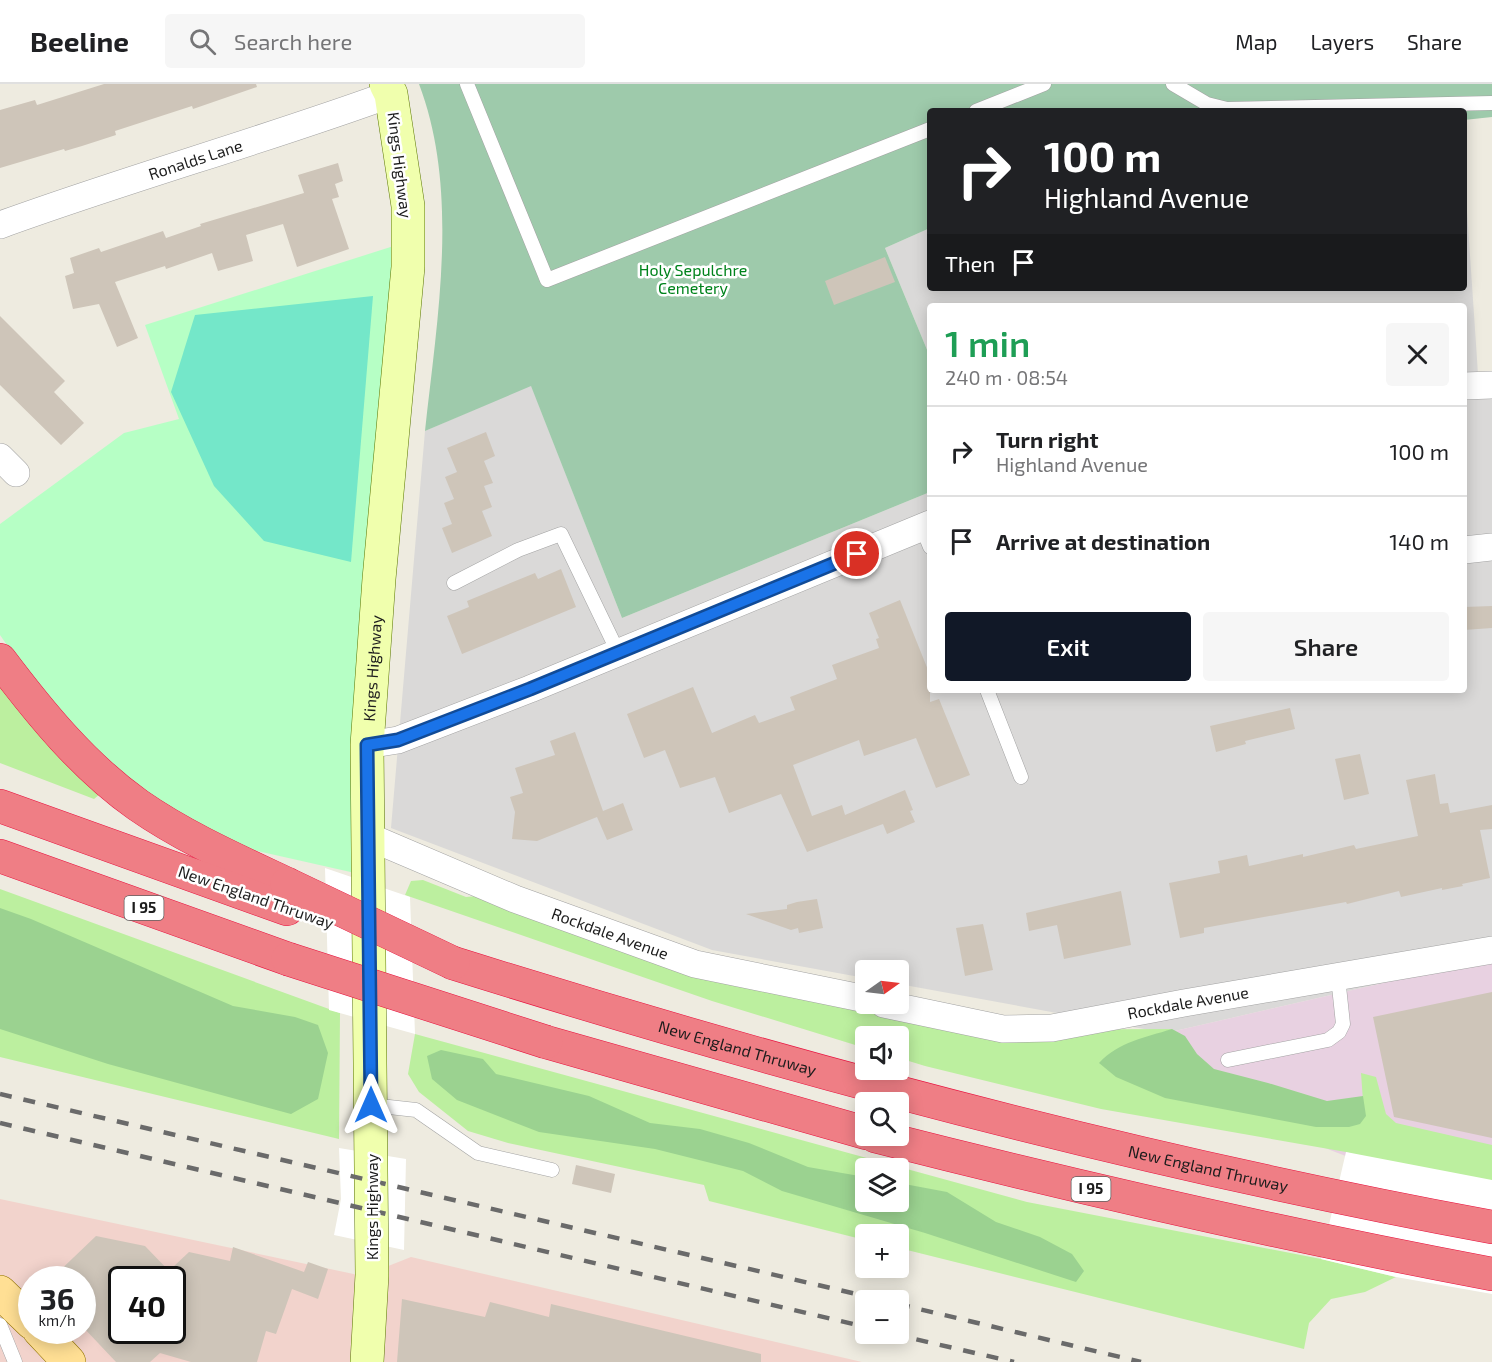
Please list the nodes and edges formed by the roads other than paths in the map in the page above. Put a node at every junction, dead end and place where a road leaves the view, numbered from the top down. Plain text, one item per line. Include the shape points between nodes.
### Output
1 (467, 84) edge
2 (1044, 84) edge
3 (1173, 84) edge
4 (388, 89) edge
5 (1492, 102) edge
6 (984, 108) edge
7 (1223, 108) edge
8 (1277, 108) edge
9 (927, 130) edge
10 (0, 225) edge
11 (1492, 385) edge
12 (1467, 386) edge
13 (927, 533) edge
14 (1492, 548) edge
15 (1467, 550) edge
16 (454, 583) dead end
17 (618, 652) junction
18 (0, 660) edge
19 (988, 693) edge
20 (367, 745) junction
21 (1021, 777) dead end
22 (0, 806) edge
23 (367, 836) junction
24 (0, 856) edge
25 (287, 896) junction
26 (1492, 950) edge
27 (1338, 977) junction
28 (855, 997) edge
29 (909, 1009) edge
30 (1228, 1060) dead end
31 (371, 1105) junction
32 (855, 1130) edge
33 (909, 1145) edge
34 (552, 1170) dead end
35 (1492, 1227) edge
36 (1492, 1274) edge
37 (0, 1292) edge
38 (18, 1309) edge
39 (0, 1325) edge
40 (52, 1344) edge
41 (15, 1362) edge
42 (69, 1362) edge
43 (367, 1362) edge

1 - 9 lane via 548,280
2 - 6 lane
3 - 7 lane via 1207,104
4 - 10 street, Ronalds Lane via 337,114
4 - 20 street, Kings Highway via 408,206 408,267
5 - 8 lane
11 - 12 street
13 - 17 street
14 - 15 street
16 - 17 lane via 518,550 561,534
17 - 20 street via 398,740
18 - 25 highway via 61,735 112,785
19 - 21 lane
20 - 23 street, Kings Highway
22 - 25 highway, New England Thruway
23 - 28 street, Rockdale Avenue via 515,899 695,964
23 - 31 street, Kings Highway
24 - 32 highway, I 95, bridge via 288,959 546,1042
25 - 35 highway, New England Thruway, bridge via 453,963 718,1043 953,1107 1312,1191
26 - 27 street, Rockdale Avenue
27 - 29 street, Rockdale Avenue via 1052,1028 1003,1029
27 - 30 lane via 1343,1024 1339,1032 1328,1040
31 - 34 lane via 416,1110 478,1153
31 - 43 street, Kings Highway via 372,1275
33 - 36 highway, I 95 via 1309,1238
37 - 38 main road
39 - 41 lane
40 - 42 main road

